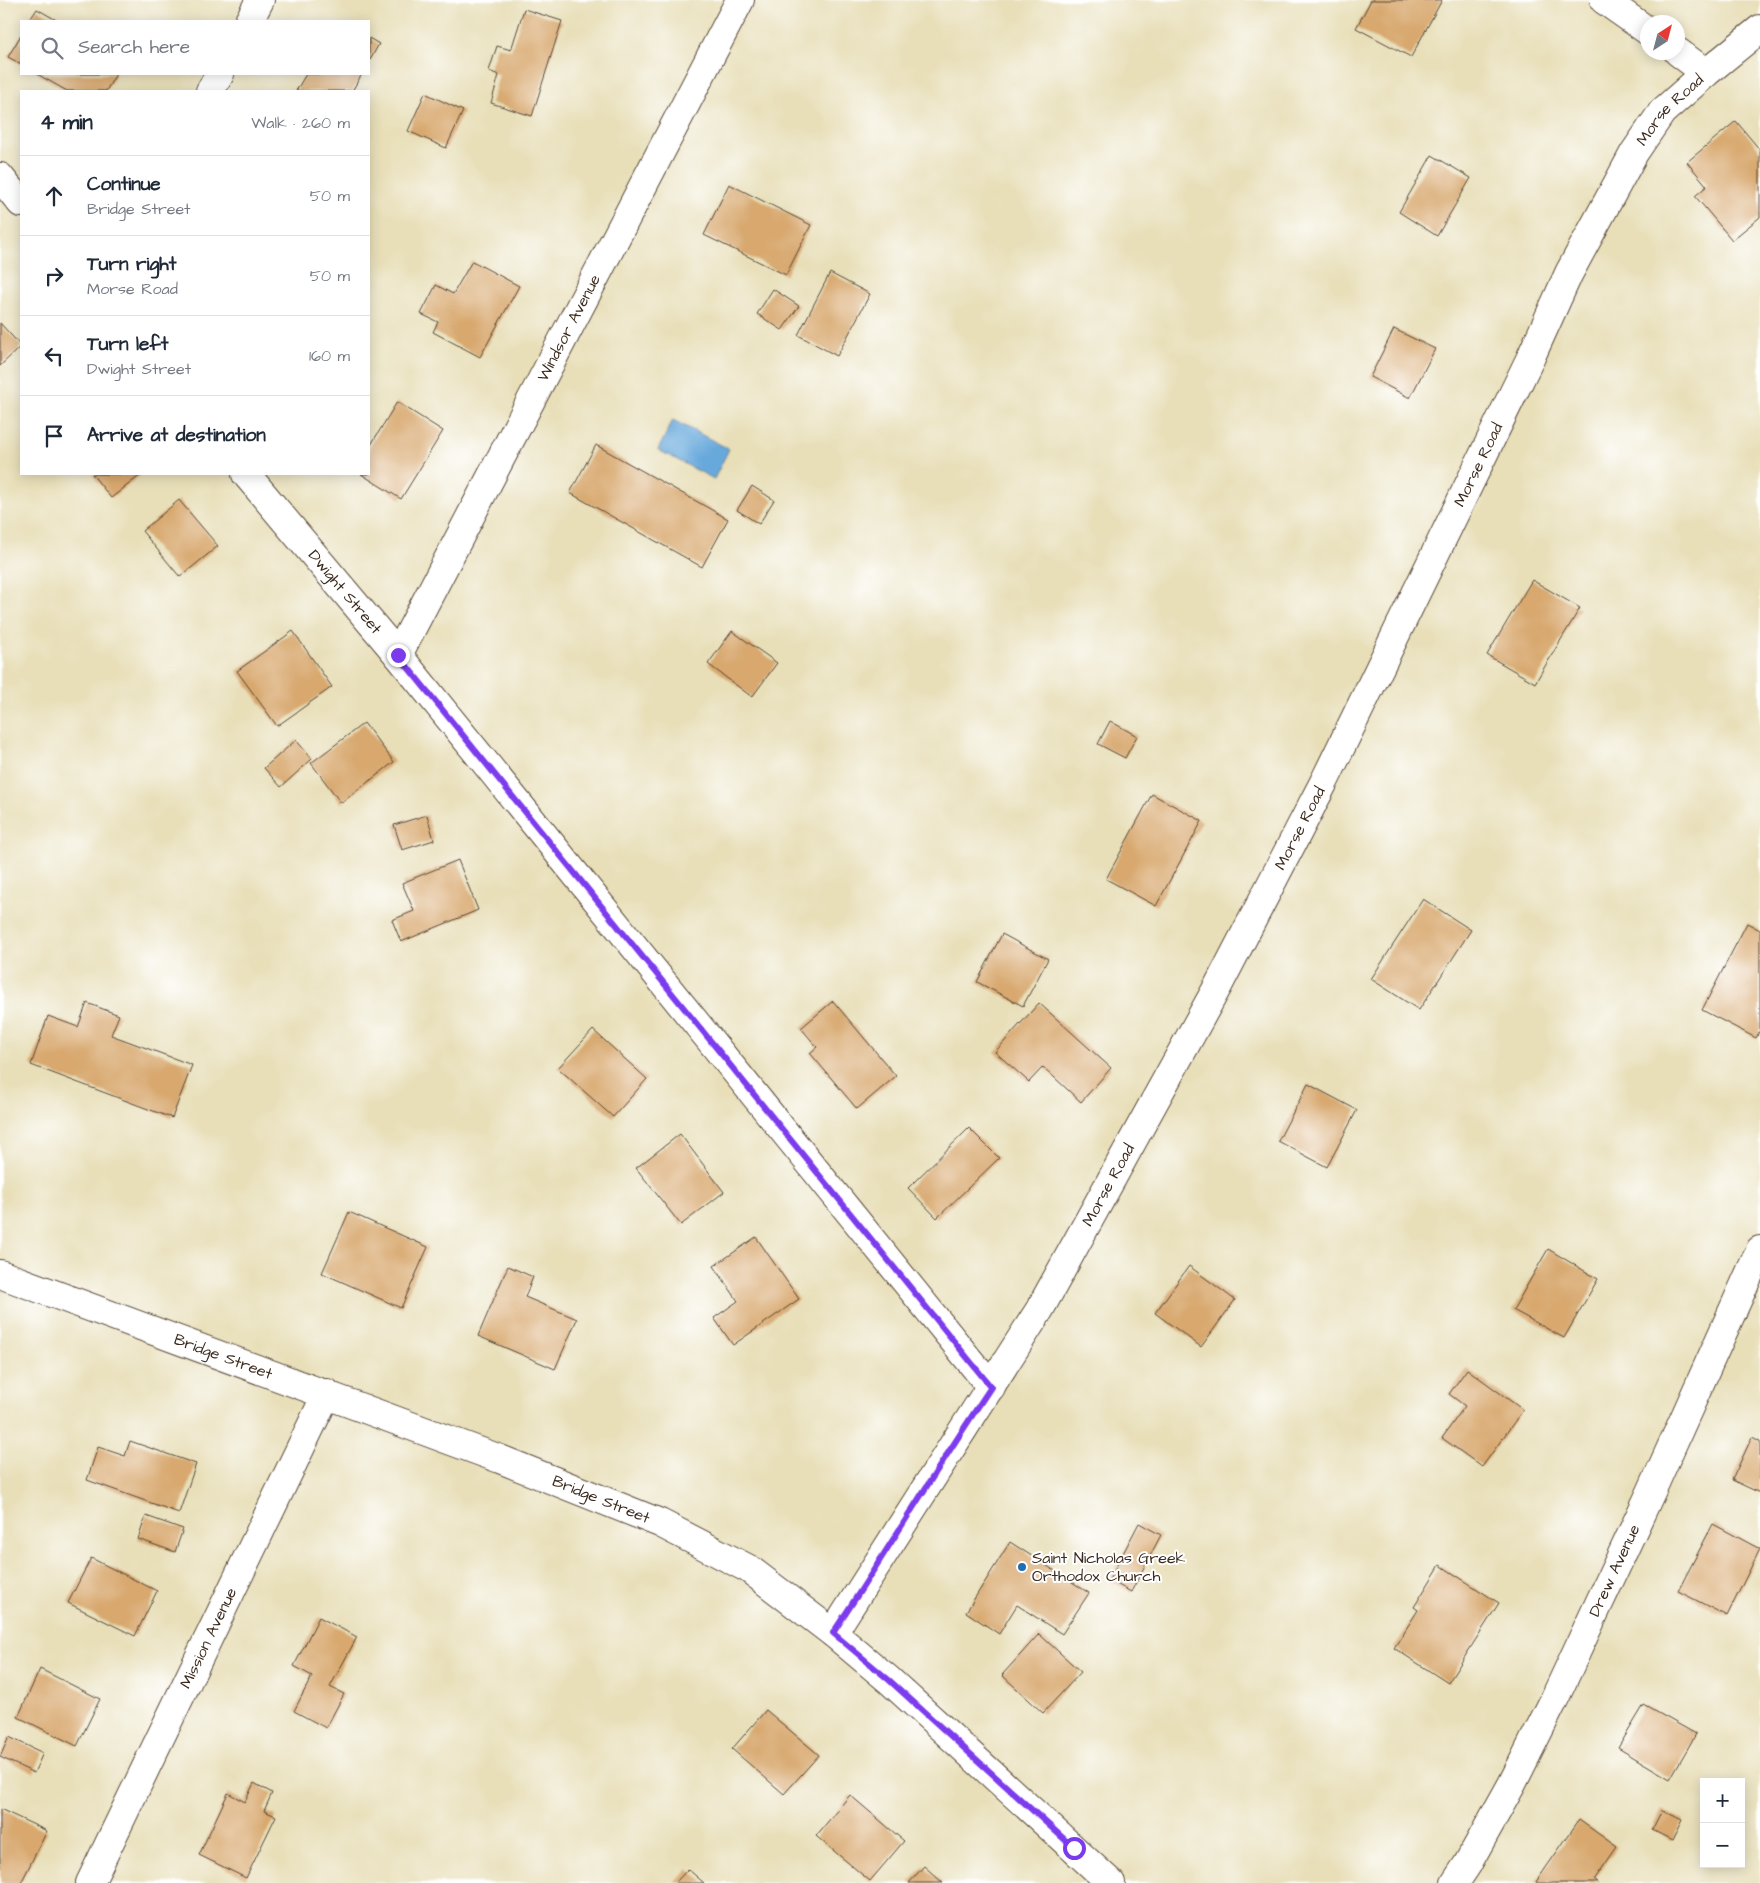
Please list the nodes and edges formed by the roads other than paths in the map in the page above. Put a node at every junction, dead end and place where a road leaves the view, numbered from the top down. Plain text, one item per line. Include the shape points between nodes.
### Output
1 (260, 0) edge
2 (740, 0) edge
3 (1604, 0) edge
4 (249, 20) edge
5 (1640, 25) edge
6 (1760, 30) edge
7 (1685, 57) edge
8 (1706, 73) junction
9 (219, 75) edge
10 (211, 90) edge
11 (0, 177) edge
12 (20, 202) edge
13 (247, 475) edge
14 (398, 655) junction
15 (1760, 1250) edge
16 (0, 1274) edge
17 (991, 1387) junction
18 (328, 1393) junction
19 (833, 1633) junction
20 (90, 1883) edge
21 (1111, 1883) edge
22 (1455, 1883) edge

1 - 4 street
2 - 14 street, Windsor Avenue
3 - 5 street
6 - 8 street, Morse Road
7 - 8 street
8 - 17 street, Morse Road via 1662,112 1612,192 1569,273 1325,780 1223,978 1040,1309
9 - 10 street
11 - 12 street
13 - 14 street, Dwight Street
14 - 17 street, Dwight Street
15 - 22 street, Drew Avenue via 1553,1702 1512,1784
16 - 18 street, Bridge Street
17 - 19 street, Morse Road
18 - 19 street, Bridge Street via 660,1523 749,1569
18 - 20 street, Mission Avenue
19 - 21 street, Bridge Street

